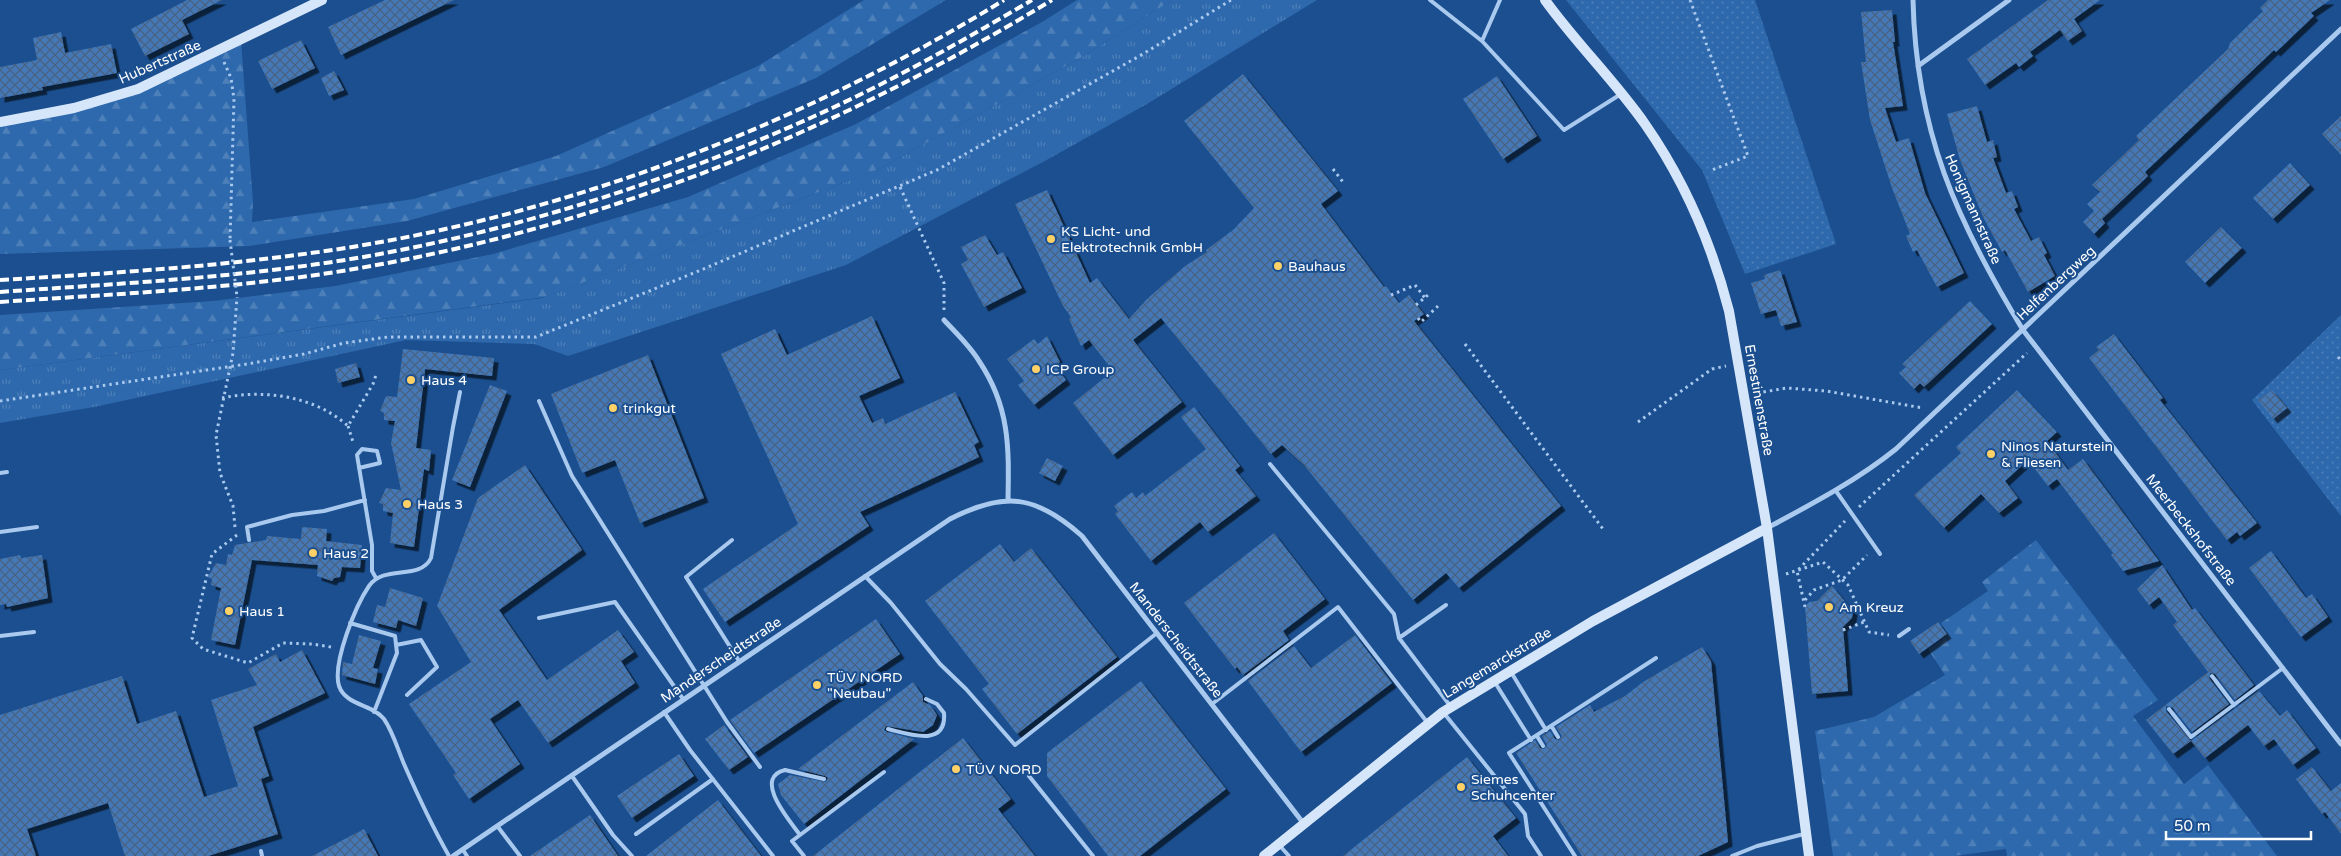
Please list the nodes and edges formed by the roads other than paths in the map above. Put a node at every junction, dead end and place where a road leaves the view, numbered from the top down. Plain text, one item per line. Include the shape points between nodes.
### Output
1 (322, 0) edge
2 (1430, 0) edge
3 (1500, 0) edge
4 (1545, 0) edge
5 (1913, 0) edge
6 (2009, 0) edge
7 (2341, 29) edge
8 (1482, 41) junction
9 (1918, 66) junction
10 (1621, 94) junction
11 (0, 122) edge
12 (944, 320) road end
13 (2023, 330) junction
14 (460, 392) dead end
15 (539, 401) dead end
16 (1270, 464) dead end
17 (359, 468) junction
18 (7, 472) dead end
19 (0, 473) edge
20 (1836, 490) junction
21 (365, 500) junction
22 (1008, 500) junction
23 (37, 527) dead end
24 (1767, 528) junction
25 (0, 532) edge
26 (249, 540) dead end
27 (732, 540) dead end
28 (1880, 554) dead end
29 (865, 576) junction
30 (376, 578) junction
31 (1446, 606) dead end
32 (539, 618) dead end
33 (350, 623) junction
34 (1909, 629) dead end
35 (34, 632) dead end
36 (1157, 633) junction
37 (0, 636) edge
38 (1899, 636) road end
39 (1399, 638) junction
40 (396, 644) junction
41 (1656, 658) dead end
42 (739, 661) junction
43 (2283, 668) junction
44 (1511, 671) junction
45 (2212, 676) dead end
46 (1494, 681) junction
47 (704, 685) junction
48 (407, 695) dead end
49 (683, 699) junction
50 (926, 699) dead end
51 (1212, 704) junction
52 (2234, 705) junction
53 (2169, 709) dead end
54 (1447, 710) junction
55 (374, 712) junction
56 (664, 712) junction
57 (1428, 724) junction
58 (1552, 727) junction
59 (888, 729) dead end
60 (1546, 730) junction
61 (1537, 736) junction
62 (1558, 737) dead end
63 (1531, 740) junction
64 (2341, 744) edge
65 (1543, 746) dead end
66 (760, 767) dead end
67 (884, 772) dead end
68 (572, 776) junction
69 (1029, 776) dead end
70 (713, 779) junction
71 (824, 780) dead end
72 (1304, 824) junction
73 (498, 827) junction
74 (1805, 833) junction
75 (636, 834) dead end
76 (800, 835) junction
77 (1279, 844) junction
78 (463, 850) junction
79 (449, 856) edge
80 (453, 856) edge
81 (468, 856) edge
82 (520, 856) edge
83 (632, 856) edge
84 (772, 856) edge
85 (804, 856) edge
86 (1093, 856) edge
87 (1264, 856) edge
88 (1289, 856) edge
89 (1540, 856) edge
90 (1575, 856) edge
91 (1732, 856) edge
92 (1808, 856) edge

1 - 11 street, Hubertstraße via 138,89 106,100
2 - 8 lane
3 - 8 lane
4 - 10 street, Ernestinenstraße
5 - 9 street, Honigmannstraße
6 - 9 street
7 - 13 street, Helfenbergweg
8 - 10 lane via 1564,130
9 - 13 street, Honigmannstraße via 1925,110 1948,186 1986,269
10 - 24 street, Ernestinenstraße via 1650,133 1704,232 1727,302
12 - 22 street via 979,360 1006,420
13 - 20 street, Helfenbergweg via 1939,411 1874,467
13 - 43 street, Meerbeckshofstraße
14 - 30 lane via 430,561 420,568 389,572
15 - 47 lane via 572,476
16 - 39 lane via 1394,614
17 - 17 lane via 380,463 376,451 362,449 357,455
17 - 21 lane
18 - 19 lane
20 - 24 street, Helfenbergweg
20 - 28 lane
21 - 26 lane via 247,527
21 - 30 lane via 372,545 372,571
22 - 29 street, Manderscheidtstraße via 989,502 950,519
22 - 36 street, Manderscheidtstraße via 1049,511 1077,532
23 - 25 lane
24 - 44 street, Langemarckstraße via 1593,621
24 - 74 street, Ernestinenstraße
27 - 42 lane via 686,577
29 - 36 lane via 1015,745
29 - 42 street, Manderscheidtstraße
30 - 33 lane
31 - 39 lane
32 - 49 lane via 615,602
33 - 40 lane via 394,636
33 - 55 lane via 339,673 340,687 352,701
34 - 38 lane
35 - 37 lane
36 - 51 street, Manderscheidtstraße
39 - 54 lane
40 - 48 lane via 422,640 437,668
40 - 55 lane via 397,653
41 - 58 lane
42 - 47 street, Manderscheidtstraße
43 - 52 lane
43 - 64 street, Meerbeckshofstraße
44 - 46 street, Langemarckstraße
44 - 60 lane
45 - 52 lane
46 - 54 street, Langemarckstraße
46 - 63 lane
47 - 49 street, Manderscheidtstraße
47 - 66 lane
49 - 56 street, Manderscheidtstraße
50 - 59 lane via 942,708 944,726 930,736
51 - 57 lane via 1338,607
51 - 72 street, Manderscheidtstraße
52 - 53 lane via 2191,737
54 - 57 street, Langemarckstraße
54 - 89 lane via 1525,814 1528,836
55 - 79 lane via 384,719 431,825
56 - 68 street, Manderscheidtstraße
56 - 70 lane
57 - 72 street, Langemarckstraße
58 - 60 lane
58 - 62 lane
60 - 61 lane
61 - 63 lane
61 - 65 lane
63 - 90 lane via 1510,753
67 - 76 lane
68 - 73 street, Manderscheidtstraße
68 - 83 lane via 613,835
69 - 86 lane
70 - 75 lane
70 - 84 lane
71 - 76 lane via 796,771 780,771 771,784 774,796
72 - 77 street, Langemarckstraße
73 - 78 street, Manderscheidtstraße
73 - 82 lane
74 - 91 lane
74 - 92 street, Ernestinenstraße
76 - 85 lane via 792,840
77 - 87 street, Langemarckstraße
77 - 88 lane
78 - 80 street, Manderscheidtstraße
78 - 81 lane

